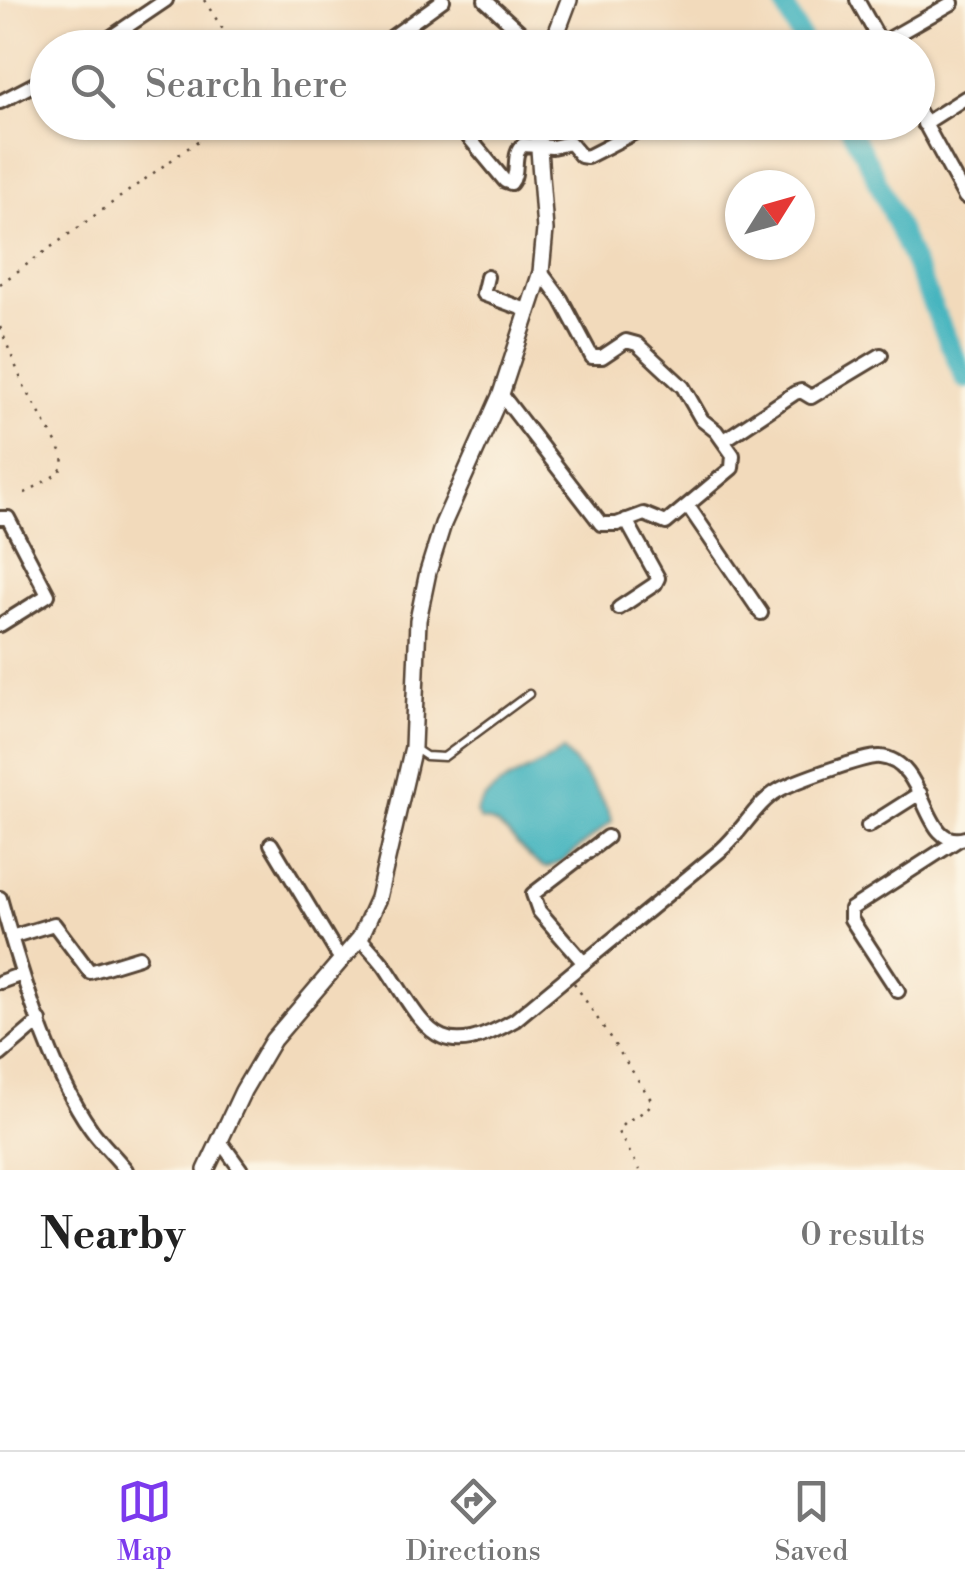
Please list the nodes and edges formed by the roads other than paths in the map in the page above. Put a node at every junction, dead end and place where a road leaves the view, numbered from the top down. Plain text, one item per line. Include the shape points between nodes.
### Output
1 (166, 0) edge
2 (485, 0) edge
3 (569, 0) edge
4 (858, 0) edge
5 (432, 3) edge
6 (952, 3) dead end
7 (122, 30) edge
8 (400, 30) edge
9 (518, 30) edge
10 (557, 30) edge
11 (875, 30) edge
12 (908, 30) edge
13 (30, 86) edge
14 (0, 102) edge
15 (961, 103) edge
16 (935, 113) edge
17 (472, 140) edge
18 (536, 140) edge
19 (620, 140) edge
20 (933, 140) edge
21 (536, 144) junction
22 (965, 198) edge
23 (542, 272) junction
24 (487, 277) dead end
25 (529, 311) junction
26 (881, 356) dead end
27 (502, 394) junction
28 (723, 440) junction
29 (688, 506) junction
30 (0, 518) edge
31 (626, 520) junction
32 (619, 608) dead end
33 (761, 614) dead end
34 (0, 625) edge
35 (529, 694) dead end
36 (413, 747) junction
37 (920, 792) junction
38 (868, 826) dead end
39 (607, 837) dead end
40 (962, 839) edge
41 (271, 844) dead end
42 (0, 898) edge
43 (11, 937) junction
44 (360, 938) junction
45 (139, 957) dead end
46 (341, 960) junction
47 (583, 962) junction
48 (22, 974) junction
49 (0, 982) edge
50 (898, 992) dead end
51 (40, 1020) junction
52 (0, 1055) edge
53 (220, 1141) junction
54 (126, 1170) edge
55 (206, 1170) edge
56 (241, 1170) edge

1 - 7 street
2 - 9 street
3 - 10 street
4 - 11 street
5 - 8 street
6 - 12 street
13 - 14 street
15 - 16 street
17 - 21 street via 508,182 518,149
18 - 21 street
19 - 21 street via 587,157 570,143
20 - 22 street
21 - 23 street
23 - 25 street
23 - 28 street via 592,357 626,341 637,344
24 - 25 street via 483,294
25 - 27 street
26 - 28 street via 811,397 795,392
27 - 31 street via 594,517 608,525
27 - 36 street via 428,572 418,620
28 - 29 street via 733,454 732,468
29 - 31 street via 666,523 644,514
29 - 33 street
30 - 34 street via 8,518 48,595
31 - 32 street via 658,578
35 - 36 lane via 444,757
36 - 44 street via 378,898
37 - 38 street
37 - 40 street via 940,835
37 - 47 street via 905,770 880,756 778,790 724,847
39 - 47 street via 533,894 538,911
40 - 50 street via 851,909
41 - 46 street
42 - 43 street
43 - 45 street via 54,924 90,972
43 - 48 street
44 - 46 street
44 - 47 street via 424,1025 458,1042 515,1020
46 - 53 street via 273,1040
48 - 49 street
48 - 51 street
51 - 52 street
51 - 54 street via 74,1102
53 - 55 street
53 - 56 street

